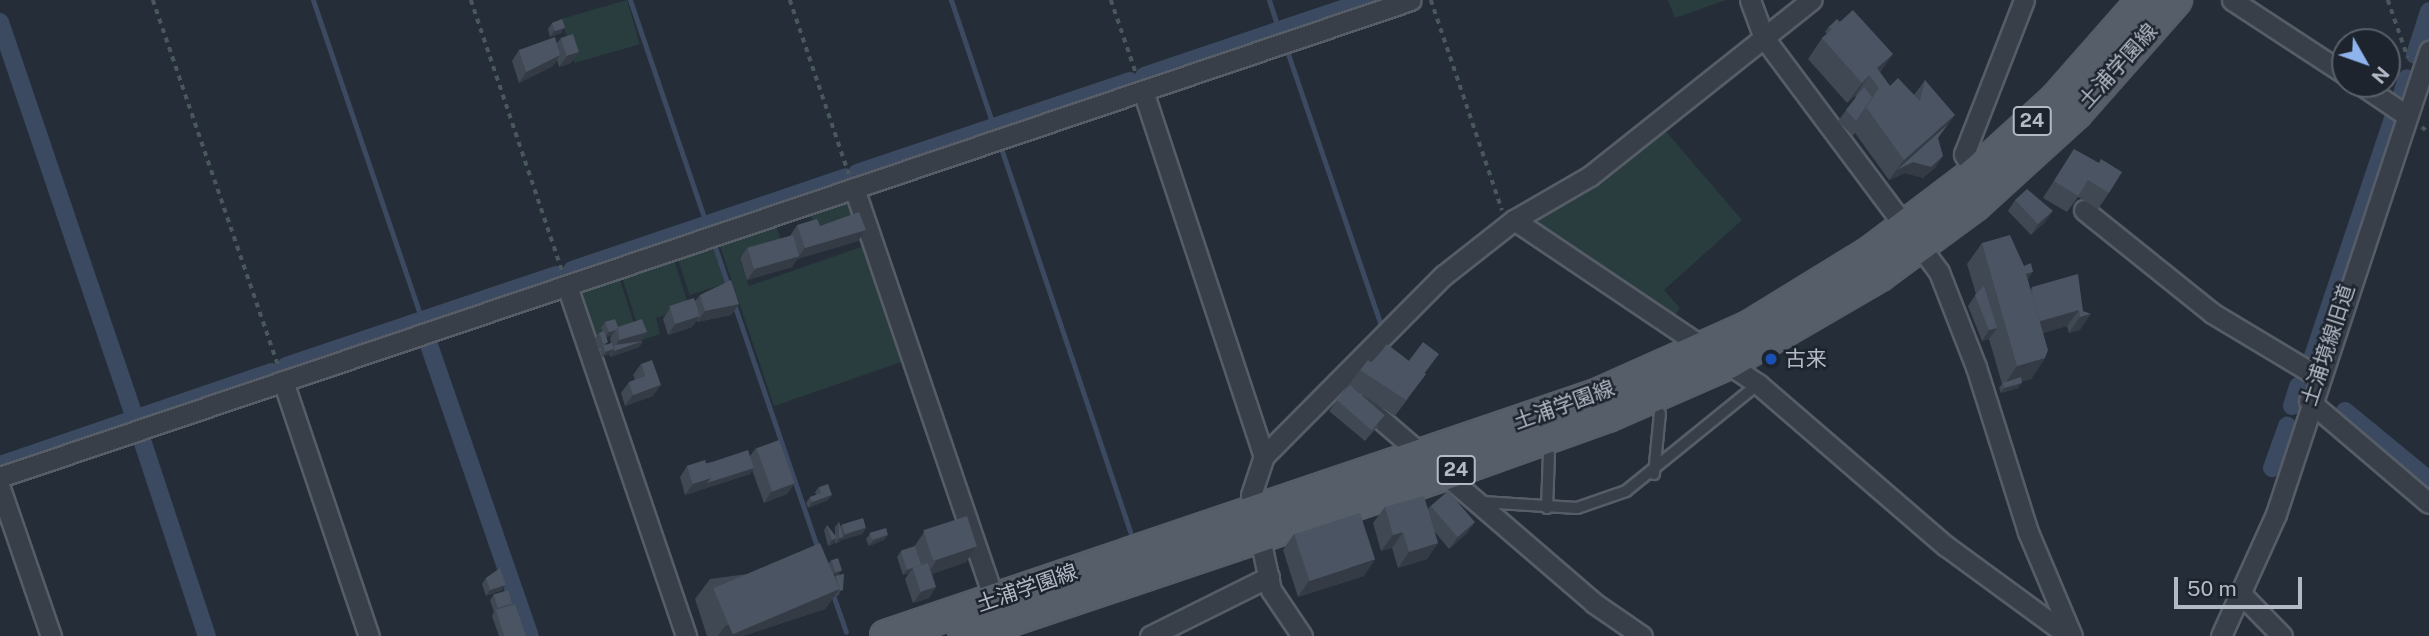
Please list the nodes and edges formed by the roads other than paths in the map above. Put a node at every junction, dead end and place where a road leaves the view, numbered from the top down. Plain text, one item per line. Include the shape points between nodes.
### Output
1 (1411, 0) edge
2 (1750, 0) edge
3 (1811, 0) edge
4 (2024, 0) edge
5 (2143, 0) edge
6 (2176, 0) edge
7 (2232, 0) edge
8 (1763, 38) junction
9 (2429, 51) edge
10 (2331, 66) edge
11 (1143, 91) junction
12 (2381, 98) edge
13 (2406, 115) junction
14 (1975, 173) junction
15 (854, 188) junction
16 (2084, 210) dead end
17 (1514, 219) junction
18 (1915, 236) junction
19 (567, 286) junction
20 (1717, 355) junction
21 (2318, 376) junction
22 (283, 381) junction
23 (1338, 382) junction
24 (1758, 384) junction
25 (2309, 401) junction
26 (1660, 413) dead end
27 (1549, 454) dead end
28 (1421, 455) junction
29 (1264, 456) junction
30 (1654, 474) junction
31 (1443, 475) junction
32 (0, 477) edge
33 (0, 488) edge
34 (1474, 501) junction
35 (2429, 503) edge
36 (1547, 508) junction
37 (1259, 523) junction
38 (1269, 577) junction
39 (2240, 593) junction
40 (1000, 620) edge
41 (51, 636) edge
42 (369, 636) edge
43 (687, 636) edge
44 (886, 636) edge
45 (964, 636) edge
46 (1150, 636) edge
47 (1302, 636) edge
48 (1642, 636) edge
49 (2070, 636) edge
50 (2221, 636) edge
51 (2282, 636) edge

1 - 11 street
2 - 8 street
3 - 8 street
4 - 14 street via 1964,154
5 - 14 main road, 土浦学園線 / 24 via 2057,98
6 - 18 main road, 土浦学園線 / 24 via 2051,139
7 - 10 street
8 - 17 street via 1590,176
8 - 18 street
9 - 13 street, 土浦境線旧道
11 - 15 street
11 - 29 street
12 - 13 street
13 - 21 street, 土浦境線旧道
14 - 18 main road, 土浦学園線 / 24
15 - 19 street
15 - 40 street
16 - 21 street via 2212,313
17 - 20 street
17 - 23 street via 1444,275
18 - 20 main road, 土浦学園線 / 24 via 1791,303
18 - 49 street via 1954,302 2028,532
19 - 22 street
19 - 43 street
20 - 24 street
20 - 28 main road, 土浦学園線 / 24
20 - 31 main road, 土浦学園線 / 24 via 1608,416
21 - 25 street, 土浦境線旧道
22 - 32 street
22 - 42 street
23 - 28 street
23 - 29 street
24 - 30 lane
24 - 49 street via 1947,546
25 - 35 street
25 - 39 street, 土浦境線旧道 via 2276,514
26 - 30 lane
27 - 36 lane
28 - 31 street
28 - 37 main road, 土浦学園線 / 24
29 - 37 street via 1253,477
30 - 36 lane via 1598,503
31 - 34 street
31 - 37 main road, 土浦学園線 / 24
33 - 41 street
34 - 36 lane
34 - 48 street
37 - 38 street
37 - 40 main road, 土浦学園線 / 24
38 - 46 street
38 - 47 street
39 - 50 street, 土浦境線旧道
39 - 51 street
40 - 44 main road, 土浦学園線 / 24
40 - 45 main road, 土浦学園線 / 24

